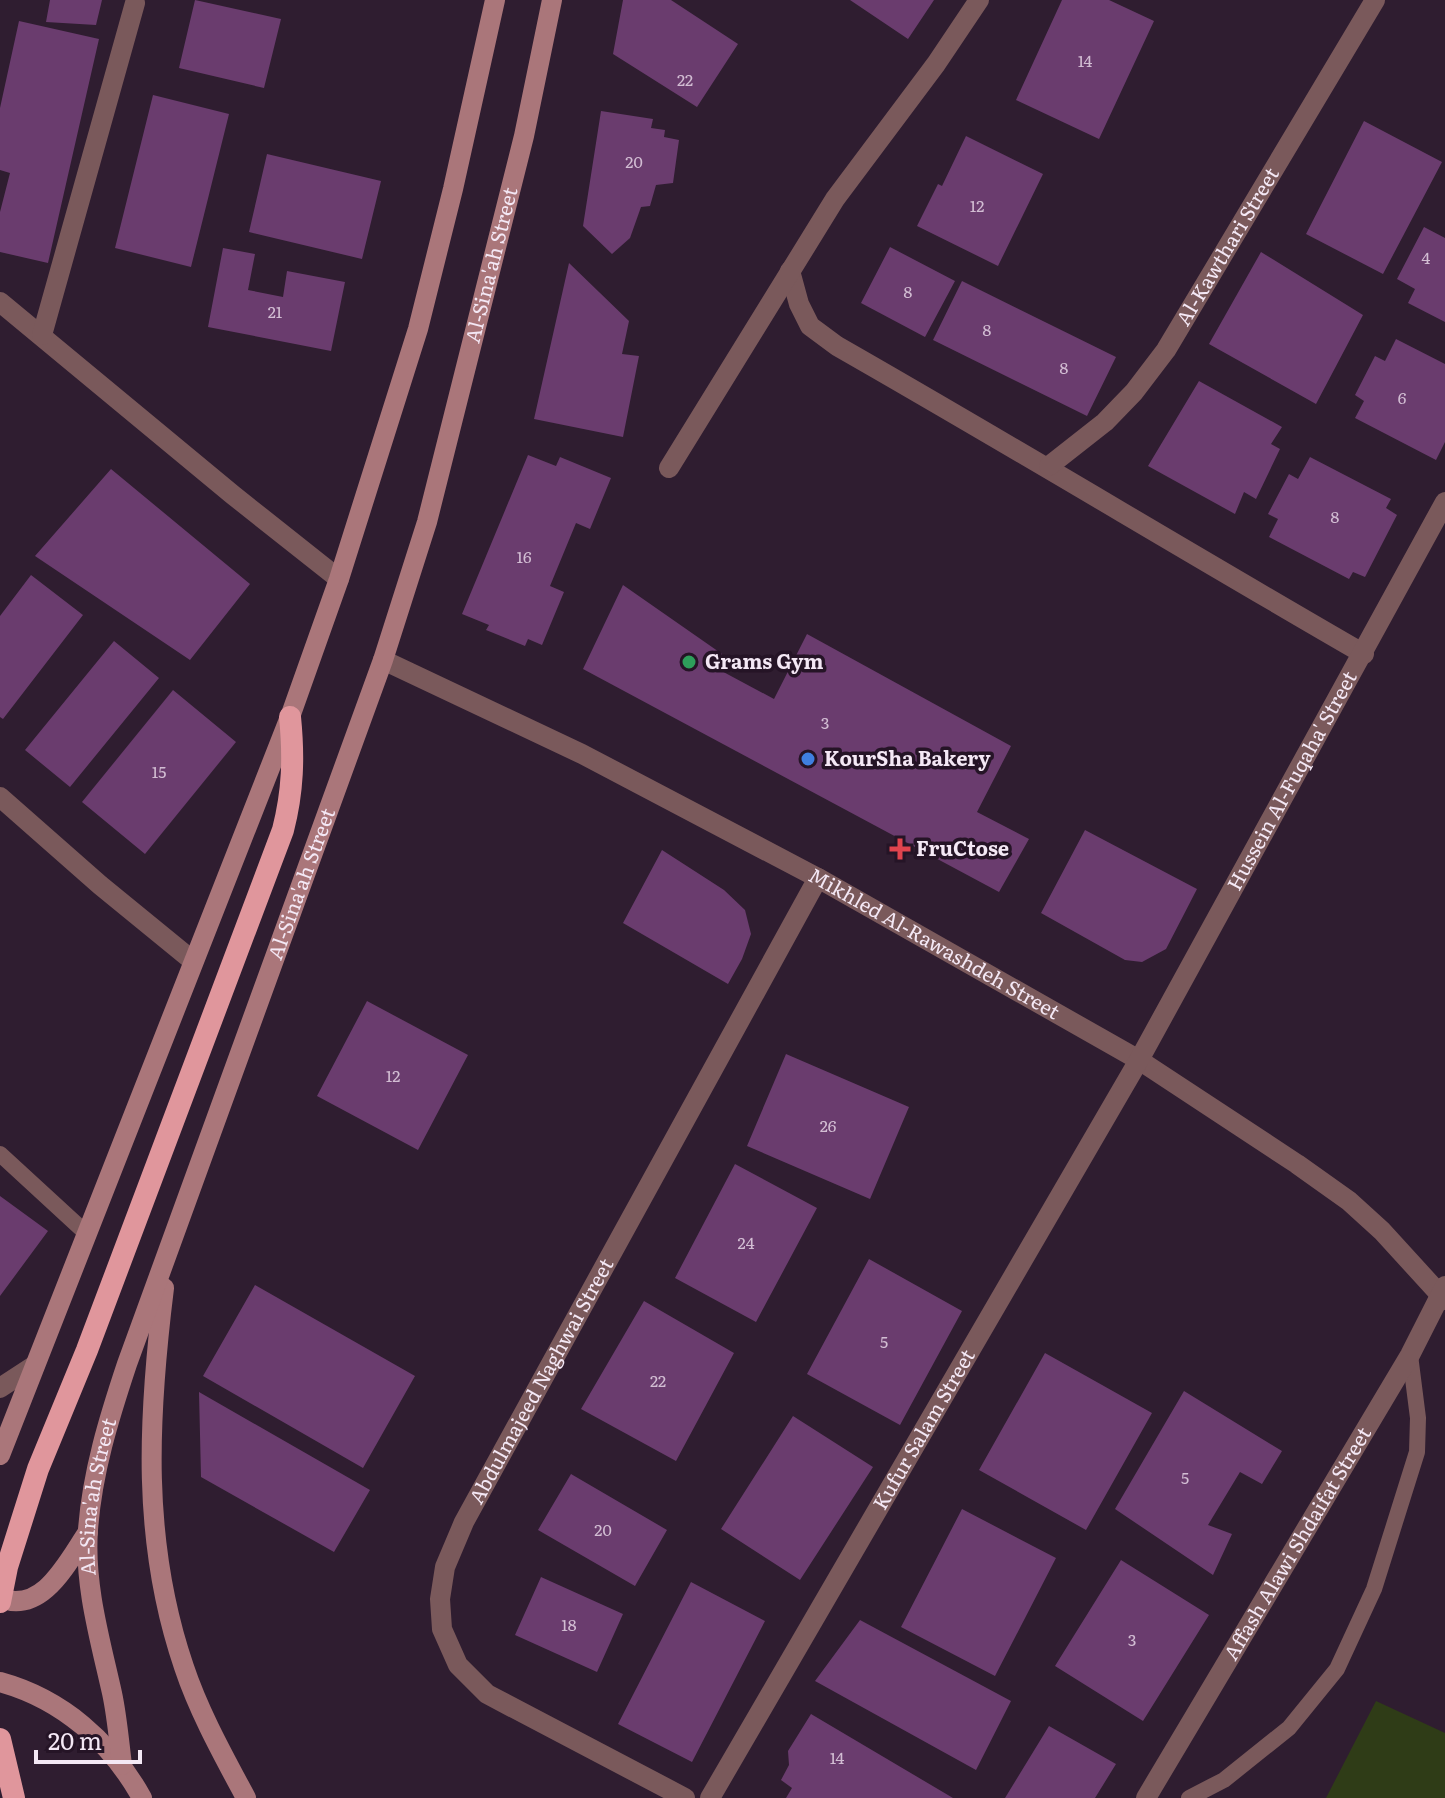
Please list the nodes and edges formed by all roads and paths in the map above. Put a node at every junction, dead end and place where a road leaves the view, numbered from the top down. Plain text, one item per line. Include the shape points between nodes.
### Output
1 (495, 0) edge
2 (552, 0) edge
3 (979, 0) edge
4 (1375, 0) edge
5 (135, 3) dead end
6 (790, 271) junction
7 (0, 302) edge
8 (42, 335) junction
9 (1049, 466) junction
10 (669, 468) dead end
11 (1445, 502) edge
12 (339, 579) junction
13 (1364, 654) junction
14 (383, 660) junction
15 (290, 717) junction
16 (0, 797) edge
17 (818, 878) junction
18 (193, 961) junction
19 (1139, 1060) junction
20 (0, 1154) edge
21 (86, 1233) junction
22 (168, 1256) junction
23 (1444, 1294) edge
24 (1410, 1355) junction
25 (35, 1365) junction
26 (0, 1388) edge
27 (0, 1455) edge
28 (88, 1532) junction
29 (0, 1600) edge
30 (0, 1682) edge
31 (0, 1739) edge
32 (122, 1765) junction
33 (14, 1798) edge
34 (142, 1798) edge
35 (246, 1798) edge
36 (685, 1798) edge
37 (710, 1798) edge
38 (1146, 1798) edge
39 (1189, 1798) edge

1 - 12 main road via 418,329
2 - 14 main road, Al-Sina'ah Street via 472,351 427,522
3 - 6 street via 835,199
4 - 9 street, Al-Kawthari Street via 1166,350 1105,422
5 - 8 street
6 - 9 street via 810,326
6 - 10 street
7 - 8 street
8 - 12 street
9 - 13 street
11 - 13 street, Hussein Al-Fuqaha' Street
12 - 15 main road
13 - 19 street, Hussein Al-Fuqaha' Street
14 - 17 street, Mikhled Al-Rawashdeh Street via 582,754
14 - 22 main road, Al-Sina'ah Street
15 - 18 main road
15 - 29 highway via 294,773 283,830 38,1469
16 - 18 street
17 - 19 street, Mikhled Al-Rawashdeh Street
17 - 36 street, Abdulmajeed Naghwai Street via 464,1522 445,1567 440,1599 442,1629 458,1665 487,1694
18 - 21 main road
19 - 23 street, Mikhled Al-Rawashdeh Street via 1349,1201
19 - 37 street, Kufur Salam Street
20 - 21 lane
21 - 25 main road
22 - 28 main road, Al-Sina'ah Street via 114,1404
22 - 35 main road via 150,1422 154,1528 183,1665
23 - 24 street, Affash Alawi Shdaifat Street
24 - 38 street, Affash Alawi Shdaifat Street
24 - 39 lane via 1417,1452 1374,1589 1337,1669 1289,1728 1224,1780
25 - 26 street
25 - 27 main road
28 - 29 main road via 40,1595
28 - 32 main road, Al-Sina'ah Street via 95,1616
30 - 32 main road via 70,1714
31 - 33 highway
32 - 34 main road

